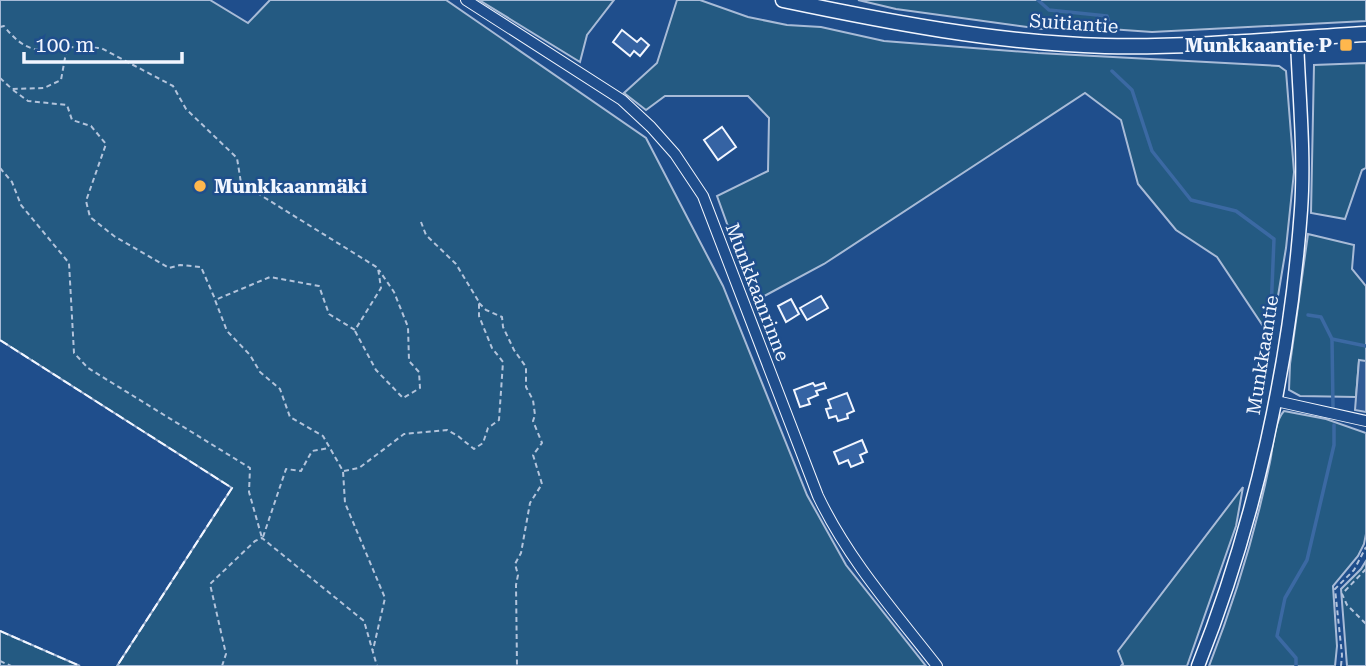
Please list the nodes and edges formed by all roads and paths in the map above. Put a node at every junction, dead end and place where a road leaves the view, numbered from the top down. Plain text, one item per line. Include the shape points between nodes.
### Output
1 (466, 0) edge
2 (783, 0) edge
3 (0, 27) edge
4 (1366, 34) edge
5 (1297, 40) junction
6 (67, 47) junction
7 (0, 78) edge
8 (12, 89) junction
9 (0, 168) edge
10 (421, 222) dead end
11 (378, 268) junction
12 (215, 300) junction
13 (478, 302) junction
14 (355, 330) junction
15 (1276, 401) junction
16 (1366, 421) edge
17 (330, 448) junction
18 (343, 471) junction
19 (262, 538) junction
20 (1366, 547) edge
21 (1366, 569) edge
22 (1366, 624) edge
23 (373, 650) junction
24 (0, 661) edge
25 (11, 666) edge
26 (222, 666) edge
27 (377, 666) edge
28 (517, 666) edge
29 (937, 666) edge
30 (1198, 666) edge
31 (1341, 666) edge

1 - 29 street, Munkkaanrinne via 622,100 675,154 703,196 834,528
2 - 5 main road, Suitiantie via 933,28 1053,43 1153,46
3 - 6 path via 18,43 45,52
4 - 5 main road, Suitiantie
5 - 15 street, Munkkaantie via 1301,209
6 - 8 path via 61,80 44,88
6 - 11 path via 101,48 173,86 186,109 237,158 241,183
7 - 8 path
8 - 12 path via 28,101 67,105 72,120 92,126 106,144 86,201 90,216 114,236 169,268 201,267
9 - 19 path via 12,182 21,205 69,263 74,353 88,368 250,468 249,492
10 - 13 path via 426,235 456,264
11 - 14 path via 381,288
11 - 14 path via 408,327 409,361 419,372 420,388 403,398 376,370
12 - 14 path via 271,277 319,286 329,314
12 - 17 path via 227,331 280,389 290,416 323,436
13 - 18 path via 492,348 503,362 499,420 488,428 483,443 474,449 447,430 404,434 359,468
13 - 28 path via 502,317 526,367 526,387 536,415 533,421 542,443 533,455 542,484 530,503 522,553 515,564
15 - 16 street
15 - 30 street, Munkkaantie via 1233,566
17 - 18 path
17 - 19 path via 312,451 301,471 286,469
18 - 23 path via 345,503 385,598
19 - 23 path via 360,616
19 - 26 path via 210,584 226,654
20 - 31 path via 1354,570 1335,589
21 - 22 path via 1342,594
23 - 27 path
24 - 25 path

